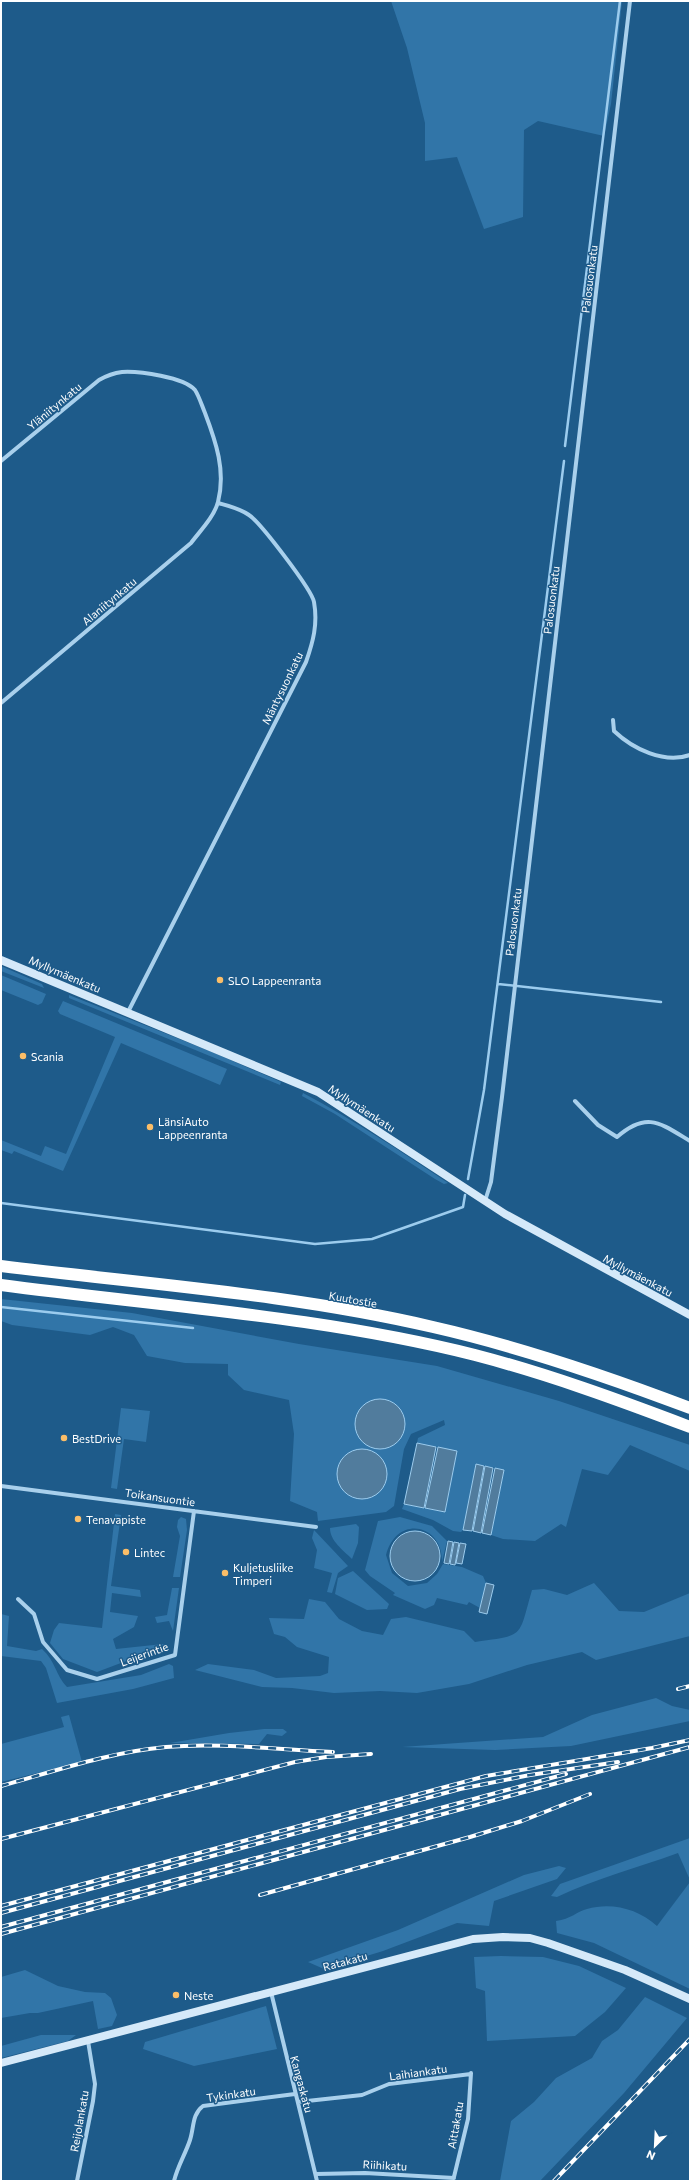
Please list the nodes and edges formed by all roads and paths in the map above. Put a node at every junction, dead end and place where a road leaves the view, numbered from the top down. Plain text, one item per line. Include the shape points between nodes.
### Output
1 (630, 1) edge
2 (1, 461) edge
3 (218, 503) junction
4 (1, 703) edge
5 (613, 720) dead end
6 (690, 755) edge
7 (1, 960) edge
8 (128, 1012) junction
9 (575, 1101) dead end
10 (690, 1141) edge
11 (485, 1201) junction
12 (1, 1266) edge
13 (1, 1285) edge
14 (690, 1315) edge
15 (690, 1408) edge
16 (690, 1427) edge
17 (1, 1486) edge
18 (194, 1511) junction
19 (316, 1527) dead end
20 (18, 1599) dead end
21 (271, 1992) junction
22 (690, 2000) edge
23 (88, 2041) junction
24 (1, 2063) edge
25 (472, 2073) joint
26 (294, 2094) junction
27 (298, 2102) junction
28 (316, 2174) junction
29 (454, 2179) edge
30 (78, 2181) edge
31 (174, 2181) edge
32 (317, 2181) edge

1 - 11 street, Palosuonkatu via 501,1105 491,1182
2 - 3 street, Yläniitynkatu via 99,380 122,372 166,377 187,384 195,390 217,443 220,464
3 - 4 street, Alaniitynkatu via 191,543
3 - 8 street, Mäntysuonkatu via 235,507 250,516 294,568 314,601 316,633 306,662
5 - 6 street via 614,731 648,753 668,758
7 - 8 main road, Myllymäenkatu
8 - 11 main road, Myllymäenkatu via 318,1092
9 - 10 street via 598,1125 617,1137 643,1120 657,1123
11 - 14 main road, Myllymäenkatu
12 - 15 highway, Kuutostie via 271,1299 432,1327 522,1349
13 - 16 highway via 302,1323 398,1339 474,1355 544,1375
17 - 18 street, Toikansuontie
18 - 19 street, Toikansuontie
18 - 20 street, Leijerintie via 175,1655 97,1679 67,1670 43,1642 34,1614
21 - 22 main road, Ratakatu via 473,1939 503,1937 530,1938 548,1943 625,1970
21 - 23 main road, Ratakatu
21 - 26 street, Kangaskatu
23 - 24 main road, Ratakatu
23 - 30 street, Reijolankatu via 95,2084
25 - 27 street, Laihiankatu via 389,2084 362,2095
25 - 29 street, Aittakatu via 468,2118
26 - 27 street, Kangaskatu
26 - 31 street, Tykinkatu via 203,2106 195,2116 190,2140 177,2166
27 - 28 street, Kangaskatu
28 - 29 street, Riihikatu via 365,2173
28 - 32 street, Kangaskatu

